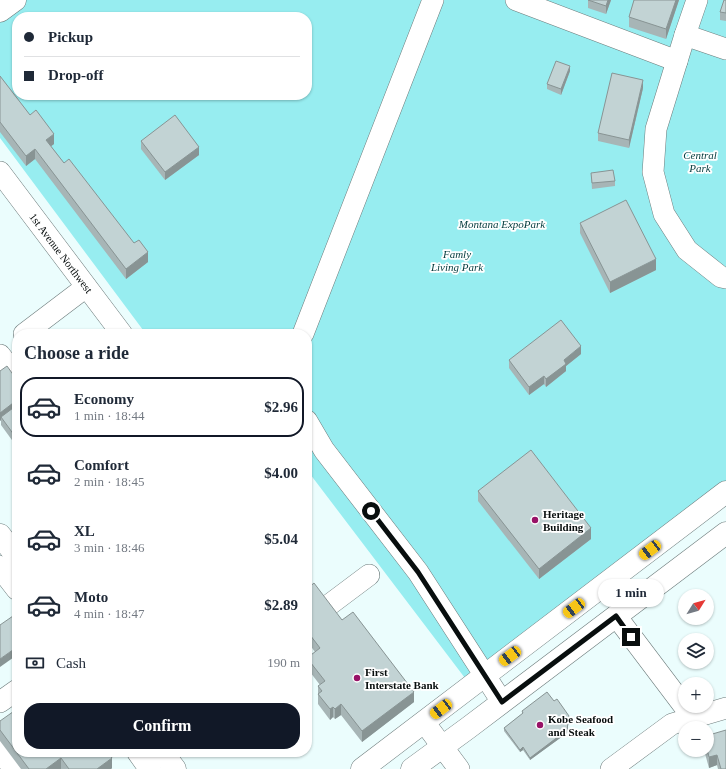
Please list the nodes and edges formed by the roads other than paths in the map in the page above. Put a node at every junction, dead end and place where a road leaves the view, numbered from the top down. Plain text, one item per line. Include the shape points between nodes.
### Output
1 (15, 0) edge
2 (433, 0) edge
3 (516, 0) edge
4 (697, 0) edge
5 (0, 11) edge
6 (686, 35) junction
7 (726, 49) edge
8 (677, 61) junction
9 (0, 172) edge
10 (726, 278) edge
11 (86, 287) junction
12 (31, 329) edge
13 (118, 329) edge
14 (305, 329) edge
15 (12, 344) edge
16 (0, 354) edge
17 (12, 370) edge
18 (312, 430) edge
19 (726, 492) edge
20 (726, 533) edge
21 (0, 535) edge
22 (12, 551) edge
23 (0, 567) edge
24 (368, 575) dead end
25 (12, 583) edge
26 (325, 608) edge
27 (616, 616) junction
28 (485, 676) junction
29 (12, 694) edge
30 (0, 702) edge
31 (502, 702) junction
32 (726, 708) edge
33 (693, 718) junction
34 (424, 722) junction
35 (442, 747) junction
36 (0, 751) edge
37 (142, 757) edge
38 (166, 757) edge
39 (14, 769) edge
40 (150, 769) edge
41 (175, 769) edge
42 (362, 769) edge
43 (412, 769) edge
44 (459, 769) edge
45 (611, 769) edge

1 - 5 main road
2 - 14 street
3 - 8 street
4 - 6 street
6 - 7 street
6 - 8 street
8 - 10 street via 656,129 653,172 664,214 687,250 721,277
9 - 11 street, 1st Avenue Northwest
11 - 12 street
11 - 13 street, 1st Avenue Northwest
15 - 16 street
16 - 17 street
18 - 28 street via 324,450 418,572
19 - 28 main road
20 - 27 main road
21 - 22 main road
23 - 25 main road
24 - 26 street
27 - 31 main road
27 - 33 street
28 - 31 street
28 - 34 main road
29 - 30 street
31 - 35 main road
32 - 33 street
33 - 45 street via 672,724
34 - 35 street
34 - 42 main road
35 - 43 main road
35 - 44 street
36 - 39 street
37 - 40 main road
38 - 41 main road

